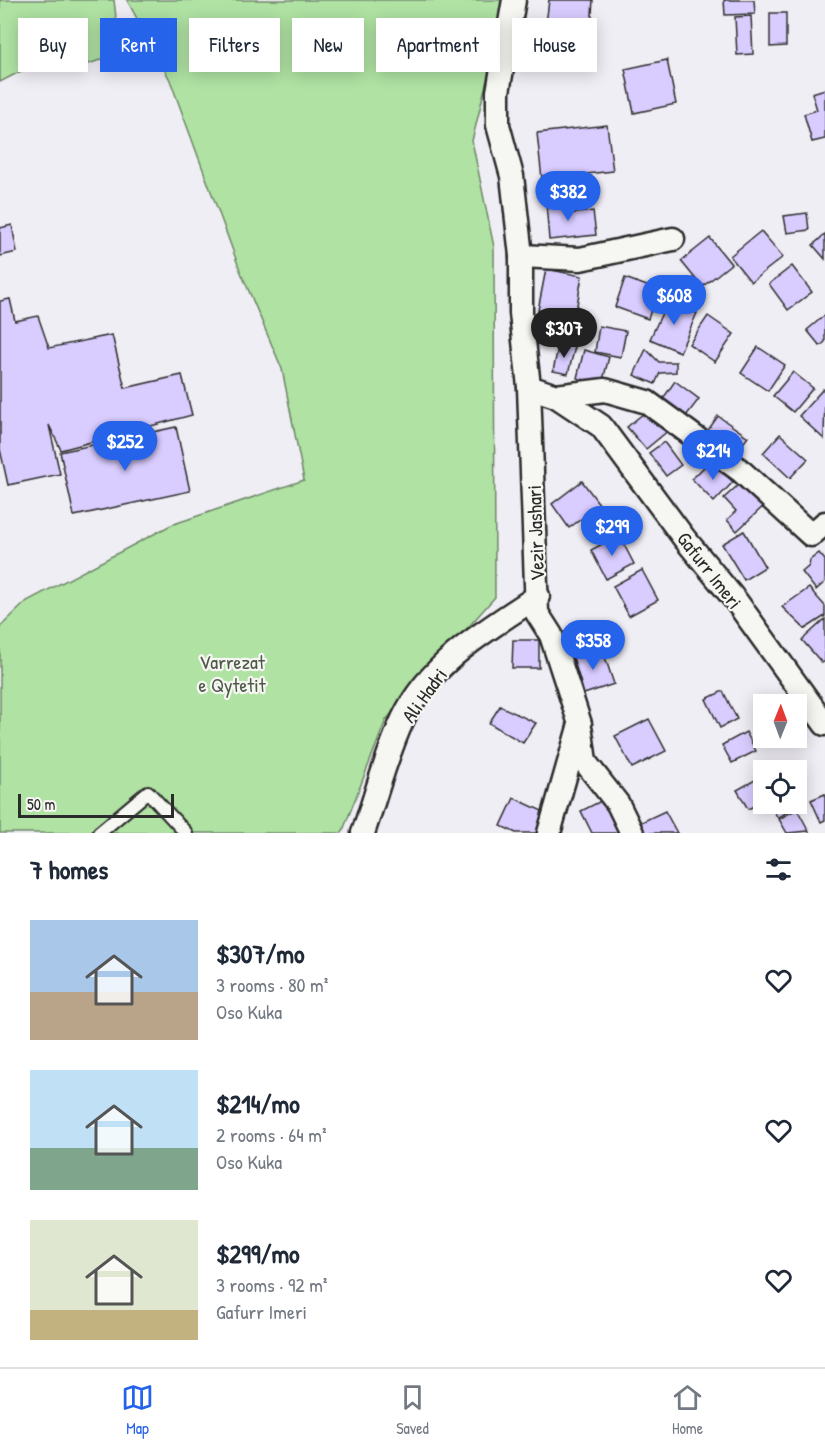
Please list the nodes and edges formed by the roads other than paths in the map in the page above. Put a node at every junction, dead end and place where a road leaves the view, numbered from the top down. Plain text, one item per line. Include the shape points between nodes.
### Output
1 (514, 0) edge
2 (673, 239) dead end
3 (521, 256) junction
4 (530, 387) junction
5 (556, 396) junction
6 (825, 523) edge
7 (538, 596) junction
8 (580, 724) junction
9 (825, 724) edge
10 (99, 833) edge
11 (186, 833) edge
12 (363, 833) edge
13 (549, 833) edge
14 (632, 833) edge

1 - 3 street, Vezir Jashari via 498,92 498,124 512,176
2 - 3 street via 580,259
3 - 4 street, Vezir Jashari via 521,313
4 - 5 street, Gafurr Imeri
4 - 7 street, Vezir Jashari
5 - 6 street via 605,390 647,402 741,471 811,535
5 - 9 street, Gafurr Imeri via 602,426
7 - 8 street, Vezir Jashari via 537,613 551,635
7 - 12 street, Ali Hadri via 465,644 430,680 403,718
8 - 13 street
8 - 14 street, Vezir Jashari via 585,762 618,804
10 - 11 lane via 148,792

